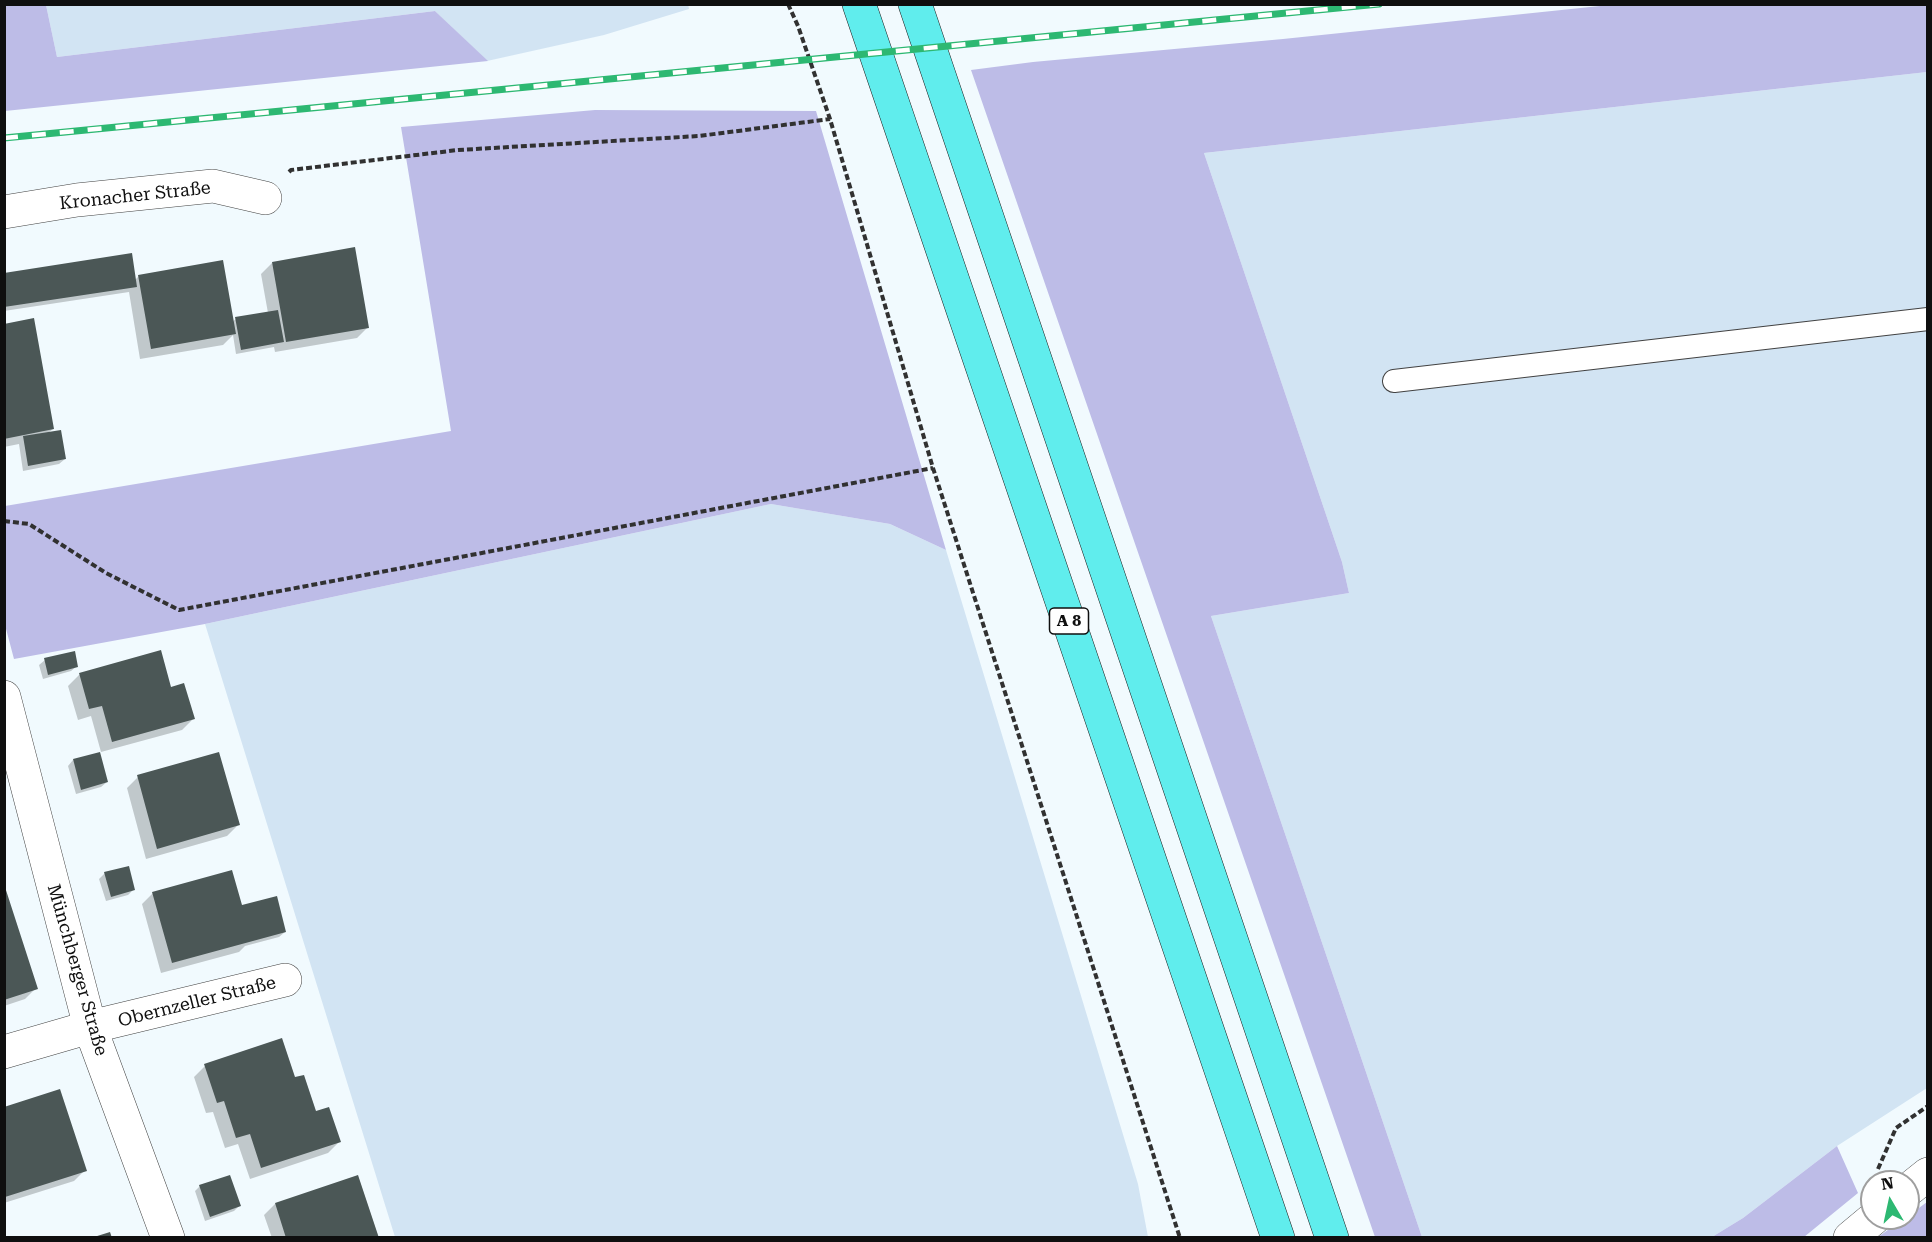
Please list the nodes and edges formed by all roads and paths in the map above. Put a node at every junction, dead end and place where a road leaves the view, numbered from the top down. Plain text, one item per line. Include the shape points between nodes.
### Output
1 (788, 4) edge
2 (859, 4) edge
3 (915, 4) edge
4 (830, 119) junction
5 (265, 198) joint
6 (4, 212) edge
7 (1928, 319) edge
8 (1394, 381) dead end
9 (933, 468) junction
10 (4, 520) edge
11 (4, 697) edge
12 (285, 981) dead end
13 (90, 1027) junction
14 (4, 1052) edge
15 (1928, 1106) edge
16 (1877, 1170) edge
17 (168, 1238) edge
18 (1180, 1238) edge
19 (1278, 1238) edge
20 (1332, 1238) edge

1 - 4 path
2 - 19 highway, A 8
3 - 20 highway
4 - 5 path via 699,136 458,150 291,170
4 - 9 path
5 - 6 street, Kronacher Straße via 213,186
7 - 8 lane
9 - 10 path via 179,610 106,573 29,524
9 - 18 path
11 - 13 street, Münchberger Straße
12 - 13 street, Obernzeller Straße
13 - 14 street, Obernzeller Straße
13 - 17 street, Münchberger Straße
15 - 16 path via 1896,1128

